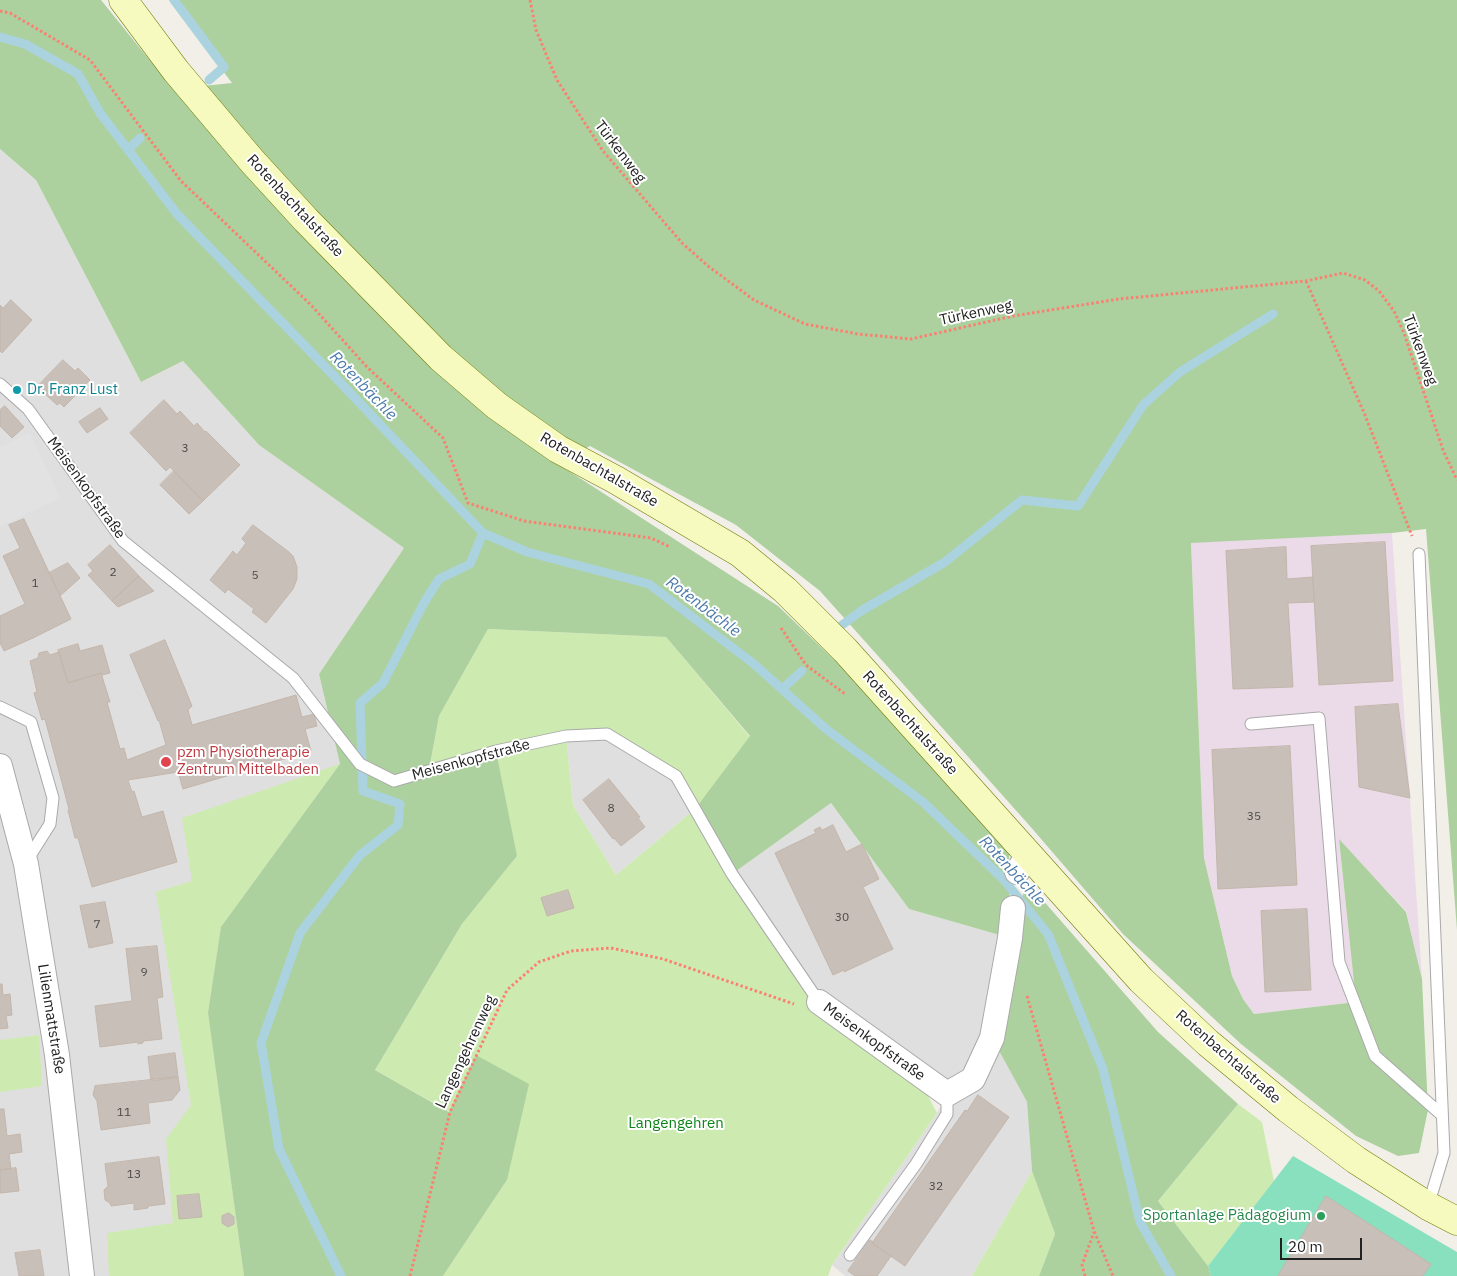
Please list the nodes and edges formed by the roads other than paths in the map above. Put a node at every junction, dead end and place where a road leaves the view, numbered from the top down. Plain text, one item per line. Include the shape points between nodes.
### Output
1 (123, 0) edge
2 (0, 384) edge
3 (1419, 554) road end
4 (0, 708) edge
5 (1251, 724) dead end
6 (0, 766) edge
7 (26, 864) junction
8 (1013, 908) dead end
9 (819, 1002) joint
10 (947, 1094) junction
11 (1442, 1115) junction
12 (1428, 1206) junction
13 (1457, 1221) edge
14 (850, 1255) dead end
15 (82, 1276) edge

1 - 12 main road, Rotenbachtalstraße via 176,71 252,161 441,358 496,406 558,449 740,553 785,590 845,650 1023,864 1141,980 1208,1043 1288,1109 1356,1160
2 - 9 lane, Meisenkopfstraße via 28,409 123,541 293,678 360,764 394,781 496,750 566,736 607,734 676,776 732,874
3 - 11 lane
4 - 7 lane via 31,722 53,798 50,824
5 - 11 lane via 1319,718 1339,962 1375,1056
6 - 7 street, Lilienmattstraße
7 - 15 street, Lilienmattstraße via 57,1055
8 - 10 street via 992,1038 972,1079
9 - 10 street, Meisenkopfstraße
10 - 14 lane via 947,1114 916,1164
11 - 12 lane via 1444,1153
12 - 13 main road, Rotenbachtalstraße

